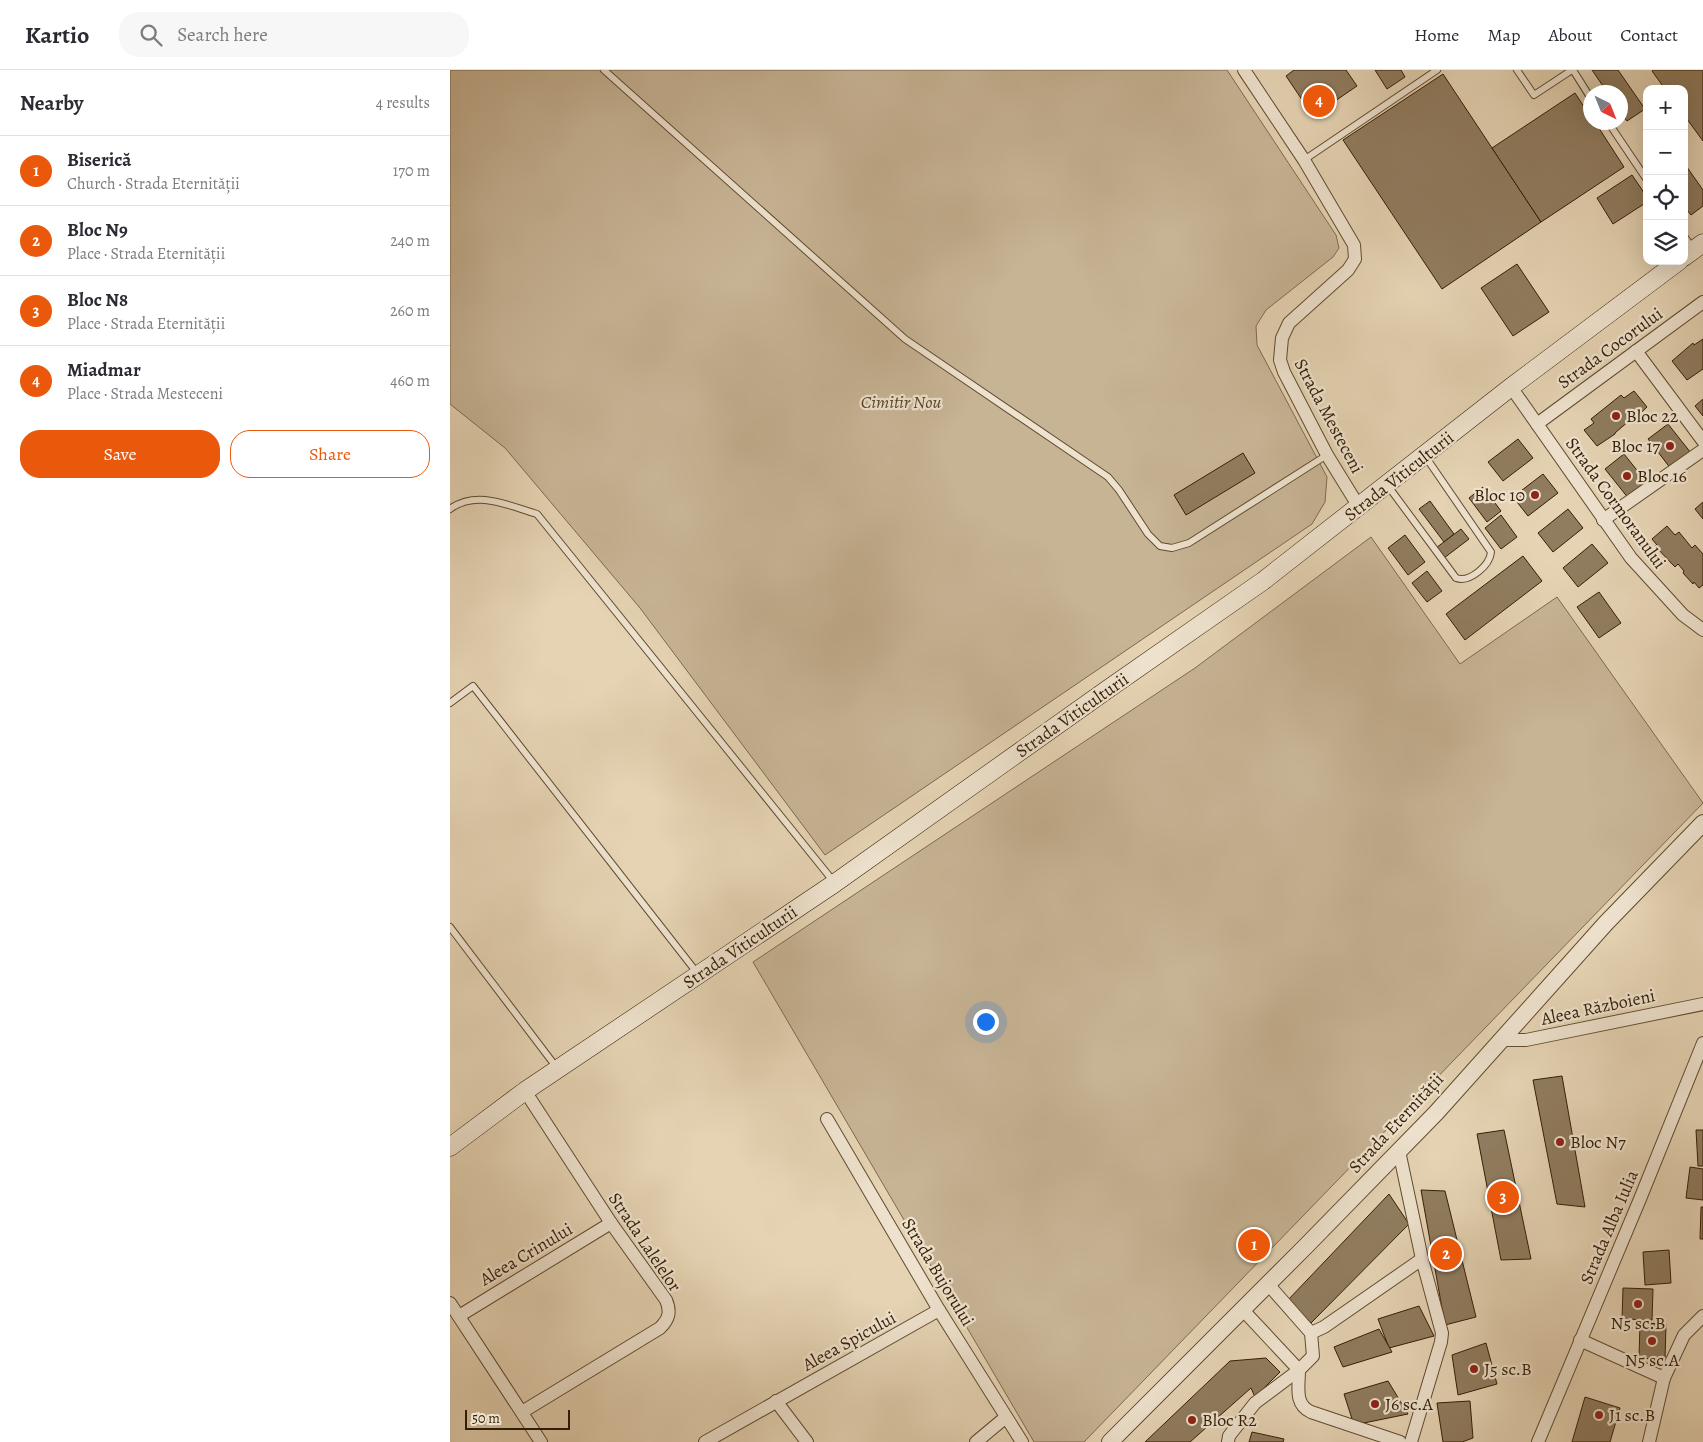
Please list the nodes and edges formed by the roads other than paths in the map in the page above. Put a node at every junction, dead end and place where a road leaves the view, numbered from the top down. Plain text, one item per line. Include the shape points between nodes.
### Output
1 (604, 70) edge
2 (1244, 70) edge
3 (1437, 70) edge
4 (1517, 70) edge
5 (1572, 70) edge
6 (1583, 86) edge
7 (1613, 130) edge
8 (1304, 160) junction
9 (1644, 175) edge
10 (1674, 265) edge
11 (1703, 302) edge
12 (1636, 351) junction
13 (1511, 387) junction
14 (1537, 424) junction
15 (1703, 441) edge
16 (1703, 450) edge
17 (1328, 455) junction
18 (1425, 455) junction
19 (1387, 485) junction
20 (450, 508) edge
21 (1358, 508) junction
22 (1603, 520) junction
23 (1703, 630) edge
24 (450, 703) edge
25 (1703, 823) edge
26 (835, 884) junction
27 (450, 927) edge
28 (699, 974) junction
29 (1703, 1004) edge
30 (1500, 1040) junction
31 (1703, 1043) edge
32 (558, 1069) junction
33 (525, 1090) junction
34 (827, 1119) dead end
35 (450, 1147) edge
36 (1398, 1151) junction
37 (611, 1223) junction
38 (1422, 1259) junction
39 (1267, 1284) junction
40 (450, 1303) edge
41 (1242, 1309) junction
42 (939, 1310) junction
43 (458, 1316) junction
44 (1703, 1316) edge
45 (1310, 1333) junction
46 (1580, 1340) junction
47 (1299, 1370) junction
48 (1664, 1378) junction
49 (776, 1401) junction
50 (522, 1412) junction
51 (1006, 1417) junction
52 (541, 1442) edge
53 (706, 1442) edge
54 (807, 1442) edge
55 (976, 1442) edge
56 (1022, 1442) edge
57 (1110, 1442) edge
58 (1228, 1442) edge
59 (1400, 1442) edge
60 (1411, 1442) edge
61 (1538, 1442) edge
62 (1649, 1442) edge

1 - 17 lane via 905,339 1108,477 1160,546 1172,548 1189,543
2 - 8 street, Strada Mesteceni
3 - 8 lane
4 - 5 lane via 1534,96
5 - 6 lane
7 - 9 lane
8 - 17 street, Strada Mesteceni via 1354,245 1355,259 1348,270 1289,323 1282,338 1280,360 1284,372
10 - 13 main road, Strada Viticulturii
11 - 12 street, Strada Cocorului
12 - 14 street, Strada Cocorului
12 - 15 street
13 - 14 street, Strada Cormoranului
13 - 18 main road, Strada Viticulturii
14 - 22 street, Strada Cormoranului
16 - 22 street
17 - 21 street, Strada Mesteceni
18 - 19 main road, Strada Viticulturii
18 - 19 lane via 1491,552 1490,559 1480,570 1468,578 1456,578
19 - 21 main road, Strada Viticulturii
20 - 26 lane via 458,502 482,498 537,514
21 - 26 main road, Strada Viticulturii via 1263,581
22 - 23 street, Strada Cormoranului via 1646,576 1683,616
24 - 28 lane via 473,686
25 - 30 street, Strada Eternității via 1606,923
26 - 28 main road, Strada Viticulturii
27 - 32 lane
28 - 32 main road, Strada Viticulturii
29 - 30 street, Aleea Războieni via 1526,1040
30 - 36 street, Strada Eternității
31 - 46 street, Strada Alba Iulia
32 - 33 main road, Strada Viticulturii
33 - 35 main road, Strada Viticulturii
33 - 37 street, Strada Lalelelor
34 - 42 street, Strada Bujorului
36 - 38 street
36 - 39 street, Strada Eternității
37 - 43 street, Aleea Crinului
37 - 50 street, Strada Lalelelor via 666,1300 669,1316 660,1328
38 - 45 street via 1324,1328
38 - 60 street via 1442,1342
39 - 41 street, Strada Eternității
39 - 45 street
40 - 43 street
41 - 47 street
41 - 57 street, Strada Eternității
42 - 49 street, Aleea Spicului
42 - 51 street, Strada Bujorului
43 - 50 street
44 - 48 street via 1684,1335
45 - 47 street via 1313,1356
46 - 48 street
46 - 61 street, Strada Alba Iulia
47 - 58 street via 1255,1403 1229,1436
47 - 59 street via 1299,1397 1305,1409
48 - 62 street
49 - 53 street, Aleea Spicului
49 - 54 street
50 - 52 street
51 - 55 street
51 - 56 street, Strada Bujorului

